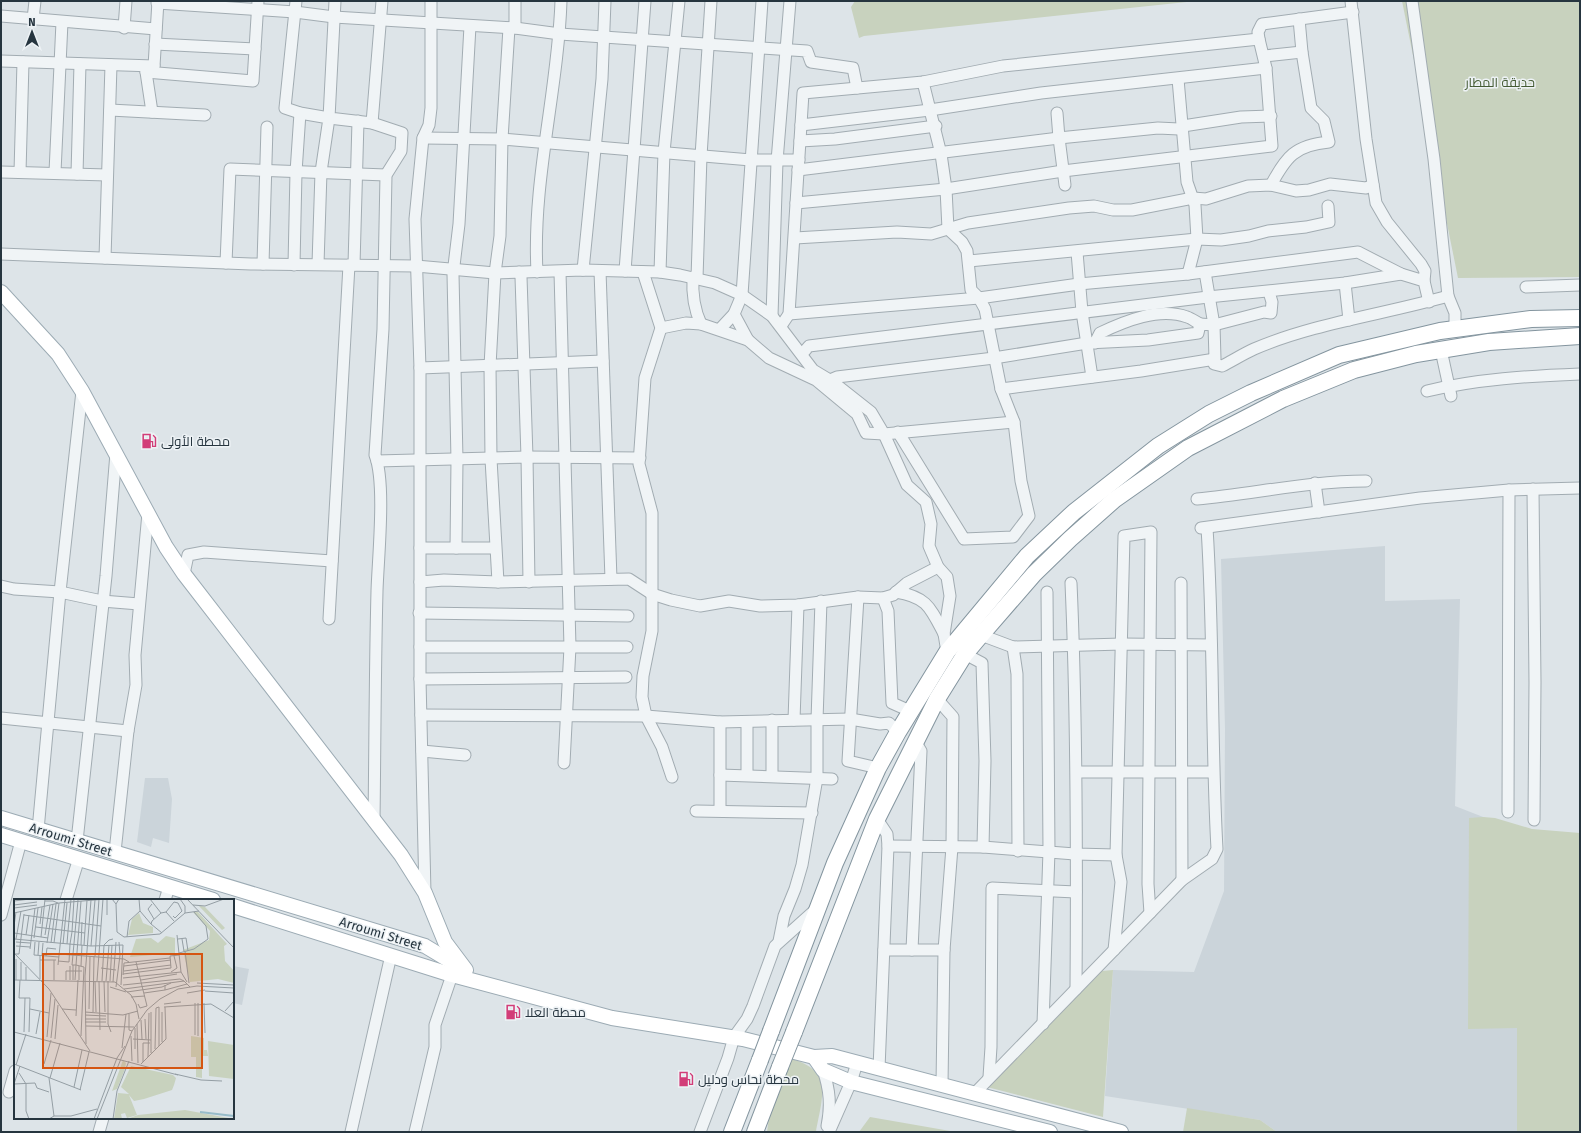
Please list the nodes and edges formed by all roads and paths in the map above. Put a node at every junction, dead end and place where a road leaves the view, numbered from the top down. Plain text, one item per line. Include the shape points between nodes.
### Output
1 (35, 1) edge
2 (126, 1) edge
3 (296, 1) edge
4 (335, 1) edge
5 (382, 1) edge
6 (431, 1) edge
7 (515, 1) edge
8 (561, 1) edge
9 (605, 1) edge
10 (645, 1) edge
11 (679, 1) edge
12 (711, 1) edge
13 (762, 1) edge
14 (790, 1) edge
15 (1351, 1) edge
16 (1412, 1) edge
17 (158, 2) edge
18 (258, 5) edge
19 (295, 12) junction
20 (1352, 12) junction
21 (1, 16) edge
22 (334, 17) junction
23 (34, 19) junction
24 (382, 19) junction
25 (1299, 19) junction
26 (62, 22) junction
27 (431, 24) junction
28 (470, 26) junction
29 (124, 28) junction
30 (512, 28) junction
31 (156, 30) junction
32 (560, 34) junction
33 (603, 36) junction
34 (642, 39) junction
35 (1259, 39) junction
36 (676, 42) junction
37 (155, 44) junction
38 (710, 44) junction
39 (759, 49) junction
40 (255, 50) junction
41 (787, 50) junction
42 (1302, 52) junction
43 (1264, 56) junction
44 (1, 61) edge
45 (23, 62) junction
46 (59, 63) junction
47 (80, 64) junction
48 (111, 65) junction
49 (1266, 68) junction
50 (150, 69) junction
51 (1178, 79) junction
52 (923, 82) junction
53 (857, 88) junction
54 (110, 110) junction
55 (930, 110) junction
56 (152, 112) junction
57 (300, 113) junction
58 (1057, 113) dead end
59 (206, 115) dead end
60 (1271, 116) junction
61 (329, 118) junction
62 (358, 121) junction
63 (372, 123) junction
64 (801, 125) junction
65 (936, 126) junction
66 (1183, 126) junction
67 (268, 127) dead end
68 (423, 138) junction
69 (465, 138) junction
70 (1058, 138) junction
71 (502, 139) junction
72 (800, 141) junction
73 (544, 143) junction
74 (595, 148) junction
75 (634, 150) junction
76 (664, 152) junction
77 (941, 154) junction
78 (701, 156) junction
79 (1185, 157) junction
80 (751, 160) junction
81 (777, 161) junction
82 (798, 165) junction
83 (266, 171) junction
84 (1063, 171) junction
85 (1, 172) edge
86 (20, 172) junction
87 (55, 172) junction
88 (296, 172) junction
89 (321, 172) junction
90 (355, 173) junction
91 (77, 174) junction
92 (108, 175) junction
93 (386, 175) junction
94 (1065, 185) dead end
95 (1271, 185) junction
96 (1373, 185) junction
97 (946, 188) junction
98 (1193, 198) junction
99 (1206, 200) junction
100 (796, 203) junction
101 (1328, 206) dead end
102 (1196, 217) junction
103 (948, 229) junction
104 (795, 238) junction
105 (1198, 239) junction
106 (1077, 252) junction
107 (1, 254) edge
108 (105, 258) junction
109 (969, 261) junction
110 (226, 263) junction
111 (263, 264) junction
112 (294, 264) junction
113 (318, 264) junction
114 (351, 265) junction
115 (383, 266) junction
116 (416, 266) junction
117 (454, 269) junction
118 (583, 270) junction
119 (600, 271) junction
120 (626, 271) junction
121 (519, 272) junction
122 (537, 272) junction
123 (560, 272) junction
124 (643, 272) junction
125 (660, 272) junction
126 (1205, 272) junction
127 (495, 273) junction
128 (1188, 274) junction
129 (1401, 274) junction
130 (695, 278) junction
131 (1424, 281) junction
132 (1345, 283) junction
133 (1080, 284) junction
134 (1580, 285) edge
135 (1526, 287) dead end
136 (1, 292) edge
137 (1269, 292) junction
138 (742, 295) junction
139 (1448, 296) junction
140 (1208, 297) junction
141 (980, 298) junction
142 (1429, 302) junction
143 (1082, 312) junction
144 (734, 314) junction
145 (789, 314) junction
146 (772, 316) junction
147 (1580, 318) edge
148 (1349, 320) junction
149 (701, 324) junction
150 (1200, 324) junction
151 (987, 325) junction
152 (1214, 325) junction
153 (781, 326) junction
154 (661, 328) junction
155 (720, 329) junction
156 (1455, 329) junction
157 (1580, 336) edge
158 (748, 340) junction
159 (1091, 343) junction
160 (1441, 350) junction
161 (802, 354) junction
162 (994, 358) junction
163 (1212, 359) junction
164 (603, 361) junction
165 (523, 364) junction
166 (563, 364) junction
167 (490, 366) junction
168 (455, 367) junction
169 (420, 368) junction
170 (1580, 374) edge
171 (1092, 377) junction
172 (830, 380) junction
173 (1001, 389) junction
174 (82, 391) junction
175 (1427, 391) dead end
176 (1450, 391) junction
177 (1014, 422) junction
178 (898, 432) junction
179 (884, 434) junction
180 (116, 453) junction
181 (527, 457) junction
182 (564, 457) junction
183 (607, 458) junction
184 (640, 458) junction
185 (491, 459) junction
186 (457, 460) junction
187 (377, 461) junction
188 (421, 461) junction
189 (1366, 481) dead end
190 (1315, 483) junction
191 (1580, 488) edge
192 (1533, 489) junction
193 (1509, 490) junction
194 (1197, 499) dead end
195 (1319, 512) junction
196 (148, 513) junction
197 (420, 548) junction
198 (456, 548) junction
199 (495, 548) junction
200 (332, 561) junction
201 (938, 568) junction
202 (184, 574) junction
203 (611, 579) junction
204 (568, 581) junction
205 (420, 582) junction
206 (498, 582) junction
207 (529, 582) junction
208 (1181, 583) dead end
209 (1071, 584) dead end
210 (1, 586) edge
211 (60, 592) junction
212 (896, 592) junction
213 (1047, 592) dead end
214 (652, 594) junction
215 (858, 597) junction
216 (883, 598) junction
217 (102, 601) junction
218 (821, 601) junction
219 (139, 604) junction
220 (798, 605) junction
221 (420, 613) junction
222 (569, 616) junction
223 (628, 616) dead end
224 (329, 619) dead end
225 (944, 634) junction
226 (981, 635) junction
227 (1122, 644) junction
228 (1150, 644) junction
229 (1180, 644) junction
230 (1211, 645) junction
231 (1074, 646) junction
232 (420, 647) junction
233 (570, 647) junction
234 (627, 647) dead end
235 (1013, 647) junction
236 (1047, 647) junction
237 (947, 652) junction
238 (965, 654) junction
239 (626, 677) dead end
240 (567, 678) junction
241 (420, 679) junction
242 (937, 699) junction
243 (892, 703) junction
244 (910, 711) junction
245 (567, 714) junction
246 (421, 715) junction
247 (646, 716) junction
248 (1, 718) edge
249 (850, 719) junction
250 (772, 720) junction
251 (794, 720) junction
252 (817, 720) junction
253 (720, 722) junction
254 (747, 722) junction
255 (49, 723) junction
256 (893, 727) junction
257 (89, 728) junction
258 (128, 731) junction
259 (915, 741) junction
260 (422, 751) junction
261 (465, 755) dead end
262 (564, 763) dead end
263 (878, 768) junction
264 (1077, 772) junction
265 (1150, 772) junction
266 (1182, 772) junction
267 (1213, 772) junction
268 (1118, 773) junction
269 (720, 775) junction
270 (747, 775) junction
271 (772, 776) junction
272 (672, 777) dead end
273 (817, 778) junction
274 (832, 779) dead end
275 (720, 810) junction
276 (696, 811) dead end
277 (1508, 812) dead end
278 (812, 813) junction
279 (1, 818) edge
280 (877, 820) junction
281 (1534, 820) dead end
282 (15, 822) junction
283 (374, 822) junction
284 (38, 830) junction
285 (11, 838) edge
286 (77, 841) junction
287 (888, 846) junction
288 (918, 847) junction
289 (983, 847) junction
290 (952, 848) junction
291 (1018, 851) junction
292 (1049, 851) junction
293 (115, 852) junction
294 (1075, 854) junction
295 (1116, 855) junction
296 (79, 858) junction
297 (1182, 880) junction
298 (1048, 890) junction
299 (1076, 892) junction
300 (167, 893) edge
301 (425, 894) junction
302 (66, 899) edge
303 (206, 899) edge
304 (820, 902) junction
305 (234, 906) edge
306 (1150, 912) junction
307 (1, 915) edge
308 (781, 939) junction
309 (804, 943) junction
310 (884, 950) junction
311 (912, 950) junction
312 (944, 950) junction
313 (1114, 950) junction
314 (391, 954) junction
315 (466, 970) junction
316 (452, 974) junction
317 (493, 986) junction
318 (1076, 989) junction
319 (1043, 1024) junction
320 (734, 1037) junction
321 (814, 1057) junction
322 (857, 1063) junction
323 (879, 1069) junction
324 (823, 1070) junction
325 (14, 1074) edge
326 (989, 1077) junction
327 (851, 1082) junction
328 (942, 1085) junction
329 (9, 1092) dead end
330 (974, 1094) junction
331 (103, 1119) edge
332 (99, 1132) edge
333 (351, 1132) edge
334 (415, 1132) edge
335 (700, 1132) edge
336 (732, 1132) edge
337 (755, 1132) edge
338 (827, 1132) edge
339 (1050, 1132) edge
340 (1121, 1132) edge

1 - 23 street
2 - 29 street
3 - 19 street
4 - 22 street
5 - 24 street
6 - 27 street
7 - 30 street
8 - 32 street
9 - 33 street
10 - 34 street
11 - 36 street
12 - 38 street
13 - 39 street
14 - 41 street
15 - 20 street
16 - 139 street via 1433,152
17 - 18 street
17 - 31 street
18 - 19 street
18 - 40 street
19 - 22 street
19 - 57 street via 285,108
20 - 25 street
20 - 96 street
21 - 23 street
22 - 24 street
22 - 61 street
23 - 26 street
24 - 27 street
24 - 63 street
25 - 35 street via 1262,24 1258,32
25 - 42 street
26 - 29 street
26 - 46 street
27 - 28 street
27 - 68 street via 430,125
28 - 30 street
28 - 69 street
29 - 31 street
30 - 32 street
30 - 71 street
31 - 37 street
32 - 33 street
32 - 73 street
33 - 34 street
33 - 74 street via 602,79
34 - 36 street
34 - 75 street
35 - 43 street
35 - 52 street via 1003,66
36 - 38 street
36 - 76 street
37 - 40 street
37 - 50 street
38 - 39 street
38 - 78 street
39 - 41 street
39 - 80 street
40 - 50 street via 253,81
41 - 53 street via 807,51 811,62 853,68
41 - 81 street
42 - 43 street
42 - 95 street via 1310,108 1324,121 1329,142 1297,149 1284,161
43 - 49 street
44 - 45 street
45 - 46 street
45 - 86 street
46 - 47 street
46 - 87 street
47 - 48 street
47 - 91 street
48 - 50 street
48 - 54 street
49 - 51 street
49 - 60 street
50 - 56 street
51 - 55 street via 1042,93
51 - 66 street
52 - 53 street
52 - 55 street
53 - 64 street via 803,93
54 - 56 street
54 - 92 street
55 - 64 street
55 - 65 street
56 - 59 street
57 - 61 street
57 - 88 street
58 - 70 street
60 - 66 street via 1241,117
60 - 79 street via 1272,146
61 - 62 street
61 - 89 street
62 - 63 street
62 - 90 street
63 - 93 street via 402,133 401,151
64 - 72 street
65 - 72 street
65 - 77 street
66 - 70 street via 1179,129 1158,128
66 - 79 street
67 - 83 street
68 - 69 street
68 - 116 street via 415,219
69 - 71 street
69 - 117 street
70 - 77 street
70 - 84 street
71 - 73 street
71 - 127 street via 500,236
72 - 82 street
73 - 74 street
73 - 122 street via 536,253
74 - 75 street
74 - 118 street
75 - 76 street
75 - 120 street
76 - 78 street
76 - 125 street
77 - 82 street
77 - 97 street
78 - 80 street
78 - 130 street
79 - 84 street
79 - 98 street via 1187,182
80 - 81 street
80 - 138 street
81 - 82 street
81 - 146 street
82 - 100 street
83 - 88 street
83 - 110 street via 230,169
83 - 111 street
84 - 94 street
84 - 97 street
85 - 86 street
86 - 87 street
87 - 91 street
88 - 89 street
88 - 112 street
89 - 90 street
89 - 113 street
90 - 93 street
90 - 114 street
91 - 92 street
92 - 108 street
93 - 115 street
95 - 96 street via 1296,191 1330,184 1366,188
95 - 99 street via 1248,186
96 - 131 street via 1376,203 1387,222 1421,264 1425,271
97 - 100 street
97 - 103 street
98 - 99 street
98 - 102 street
98 - 103 street via 1132,210 1112,210 1094,206 1069,208 968,223
99 - 102 street
100 - 104 street
101 - 105 street via 1329,222 1221,240
102 - 105 street
103 - 104 street via 932,234 898,232
103 - 109 street via 962,242
104 - 145 street
105 - 106 street
105 - 128 street
106 - 109 street
106 - 133 street
107 - 108 street
108 - 110 street
109 - 141 street via 971,290
110 - 111 street
111 - 112 street
112 - 113 street
113 - 114 street
114 - 115 street
114 - 200 street
115 - 116 street
115 - 187 street via 382,337 375,455
116 - 117 street
116 - 169 street
117 - 127 street
117 - 168 street
118 - 119 street
118 - 123 street
119 - 120 street
119 - 164 street
120 - 124 street
121 - 122 street
121 - 127 street
121 - 165 street
122 - 123 street
123 - 166 street
124 - 125 street
124 - 154 street
125 - 130 street
126 - 128 street
126 - 129 street via 1358,252
126 - 140 street
127 - 167 street
128 - 133 street
129 - 131 street
129 - 132 street
130 - 138 street via 715,283
130 - 149 street via 692,290 696,314
131 - 142 street
132 - 137 street
132 - 148 street
133 - 141 street
133 - 143 street
134 - 135 street
136 - 174 main road via 58,354
137 - 140 street
137 - 152 street via 1272,302 1271,313 1264,312
138 - 144 street
138 - 146 street
139 - 142 street
139 - 156 street via 1455,313
140 - 143 street
140 - 152 street
141 - 145 street
141 - 151 street
142 - 148 street
143 - 151 street
143 - 159 street
144 - 155 street
144 - 158 street
145 - 153 street
146 - 153 street
147 - 156 highway via 1531,319
148 - 163 street via 1254,349 1222,366 1214,364
149 - 154 street via 686,323
149 - 155 street
150 - 152 street
150 - 159 street via 1198,333 1183,336
150 - 159 street via 1187,317 1173,314 1129,320 1100,333
151 - 161 street via 809,346
151 - 162 street
152 - 163 street via 1215,359
153 - 161 street
154 - 184 street via 645,378
155 - 158 street
156 - 237 highway via 1339,356 1251,393 1209,414 1158,446 1074,512 1027,556
157 - 160 highway via 1489,342
158 - 179 street via 769,358 816,380 857,414 866,433
159 - 162 street
159 - 171 street
160 - 176 street
160 - 226 highway via 1354,370 1283,399 1188,448 1114,500 1070,538 1034,574
161 - 172 street via 813,370
162 - 172 street via 837,377
162 - 173 street
163 - 171 street via 1141,372
164 - 166 street
164 - 183 street
165 - 166 street
165 - 167 street
165 - 181 street
166 - 182 street
167 - 168 street
167 - 185 street
168 - 169 street
168 - 186 street
169 - 188 street
170 - 176 street via 1544,375
171 - 173 street
172 - 179 street via 871,412
173 - 177 street
174 - 180 main road
174 - 211 street
175 - 176 street
177 - 178 street
177 - 178 street via 1021,481 1029,516 1013,537 964,539
178 - 179 street
179 - 201 street via 907,485 926,502 931,524 929,546
180 - 196 main road
180 - 217 street
181 - 182 street
181 - 185 street
181 - 207 street
182 - 183 street
182 - 204 street
183 - 184 street
183 - 203 street
184 - 214 street via 639,464 652,513
185 - 186 street
185 - 199 street
186 - 188 street
186 - 198 street
187 - 188 street
187 - 283 street via 380,499 375,647
188 - 197 street
189 - 190 street
190 - 194 street
190 - 195 street
191 - 192 street
192 - 193 street
192 - 281 street
193 - 195 street via 1420,498
193 - 277 street
195 - 230 street via 1204,528 1211,592
196 - 202 main road
196 - 219 street
197 - 198 street
197 - 205 street
198 - 199 street
199 - 206 street
200 - 202 street via 204,552 188,555
200 - 224 street
201 - 212 street via 906,583
201 - 225 street via 947,577 950,596
202 - 283 main road
203 - 204 street
203 - 214 street via 629,579
204 - 207 street
204 - 222 street
205 - 206 street
205 - 221 street
206 - 207 street
208 - 229 street
209 - 231 street
210 - 211 street
211 - 217 street
211 - 255 street
212 - 216 street
212 - 225 street via 913,595 927,604
213 - 236 street
214 - 220 street via 700,606 729,601 760,606
214 - 247 street via 652,632 642,683
215 - 216 street
215 - 218 street
215 - 249 street
216 - 243 street via 888,611
217 - 219 street
217 - 257 street
218 - 220 street
218 - 252 street
219 - 258 street via 134,655 136,685
220 - 251 street
221 - 222 street
221 - 232 street
222 - 223 street
222 - 233 street
225 - 237 street
226 - 235 street
226 - 238 highway
227 - 228 street
227 - 228 street via 1124,536 1151,532
227 - 231 street
227 - 268 street
228 - 229 street
228 - 265 street
229 - 230 street
229 - 266 street
230 - 267 street
231 - 236 street
231 - 264 street
232 - 233 street
232 - 241 street
233 - 234 street
233 - 240 street
235 - 236 street
235 - 291 street via 1017,674
236 - 292 street
237 - 244 highway
238 - 242 highway
238 - 289 street via 982,663 986,761
239 - 240 street
240 - 241 street
240 - 245 street
241 - 246 street
242 - 259 highway
242 - 290 street via 953,718
243 - 244 street
243 - 256 street
244 - 256 highway
245 - 246 street
245 - 247 street
245 - 262 street
246 - 260 street
247 - 253 street
247 - 272 street via 662,747
248 - 255 street
249 - 252 street
249 - 256 street
249 - 263 street via 848,761
250 - 251 street
250 - 254 street
250 - 271 street
251 - 252 street
252 - 273 street
253 - 254 street
253 - 269 street
254 - 270 street
255 - 257 street
255 - 284 street
256 - 263 highway
257 - 258 street
257 - 286 street
258 - 293 street
259 - 280 highway
259 - 288 street via 921,751
260 - 261 street
260 - 301 street
263 - 304 highway
264 - 268 street
264 - 294 street
265 - 266 street
265 - 268 street
265 - 306 street
266 - 267 street
266 - 297 street
267 - 297 street via 1217,849 1212,859
268 - 295 street
269 - 270 street
269 - 275 street
270 - 271 street
271 - 273 street
273 - 274 street
273 - 278 street
275 - 276 street
275 - 278 street
278 - 308 street via 802,865 784,916
279 - 282 main road, Arroumi Street
280 - 287 street via 887,834
280 - 337 highway, bridge
282 - 284 main road, Arroumi Street
282 - 285 main road
283 - 301 main road via 401,855
284 - 286 main road, Arroumi Street
285 - 296 main road, Arroumi Street
285 - 307 street
286 - 293 main road, Arroumi Street
287 - 288 street
287 - 310 street
288 - 290 street
288 - 311 street
289 - 290 street
289 - 291 street
290 - 312 street
291 - 292 street
292 - 294 street
292 - 298 street
293 - 315 main road, Arroumi Street via 425,946
294 - 295 street
294 - 299 street
295 - 313 street via 1121,882
296 - 300 main road, Arroumi Street
296 - 302 street
297 - 306 street
298 - 299 street
298 - 319 street
298 - 326 street via 992,888
299 - 318 street
300 - 303 main road, Arroumi Street
301 - 315 main road via 445,942
304 - 308 street via 806,919
304 - 309 highway
305 - 314 main road, Arroumi Street
306 - 313 street
308 - 309 street via 792,936
308 - 320 street via 773,951 750,1012
309 - 336 highway, bridge
310 - 311 street
310 - 323 street
311 - 312 street
312 - 328 street
313 - 318 street
314 - 316 main road, Arroumi Street
314 - 333 street
315 - 317 main road, Arroumi Street
316 - 317 main road, Arroumi Street
316 - 334 street via 435,1025 435,1047
317 - 320 main road via 612,1018
318 - 319 street
319 - 326 street
320 - 321 main road
320 - 335 street
321 - 322 main road via 827,1055
321 - 324 main road
322 - 323 main road
322 - 327 street
323 - 328 main road
324 - 327 main road
324 - 338 street via 830,1092
325 - 329 street
326 - 330 street
327 - 338 street
327 - 339 main road
328 - 330 main road
330 - 340 main road
331 - 332 street

